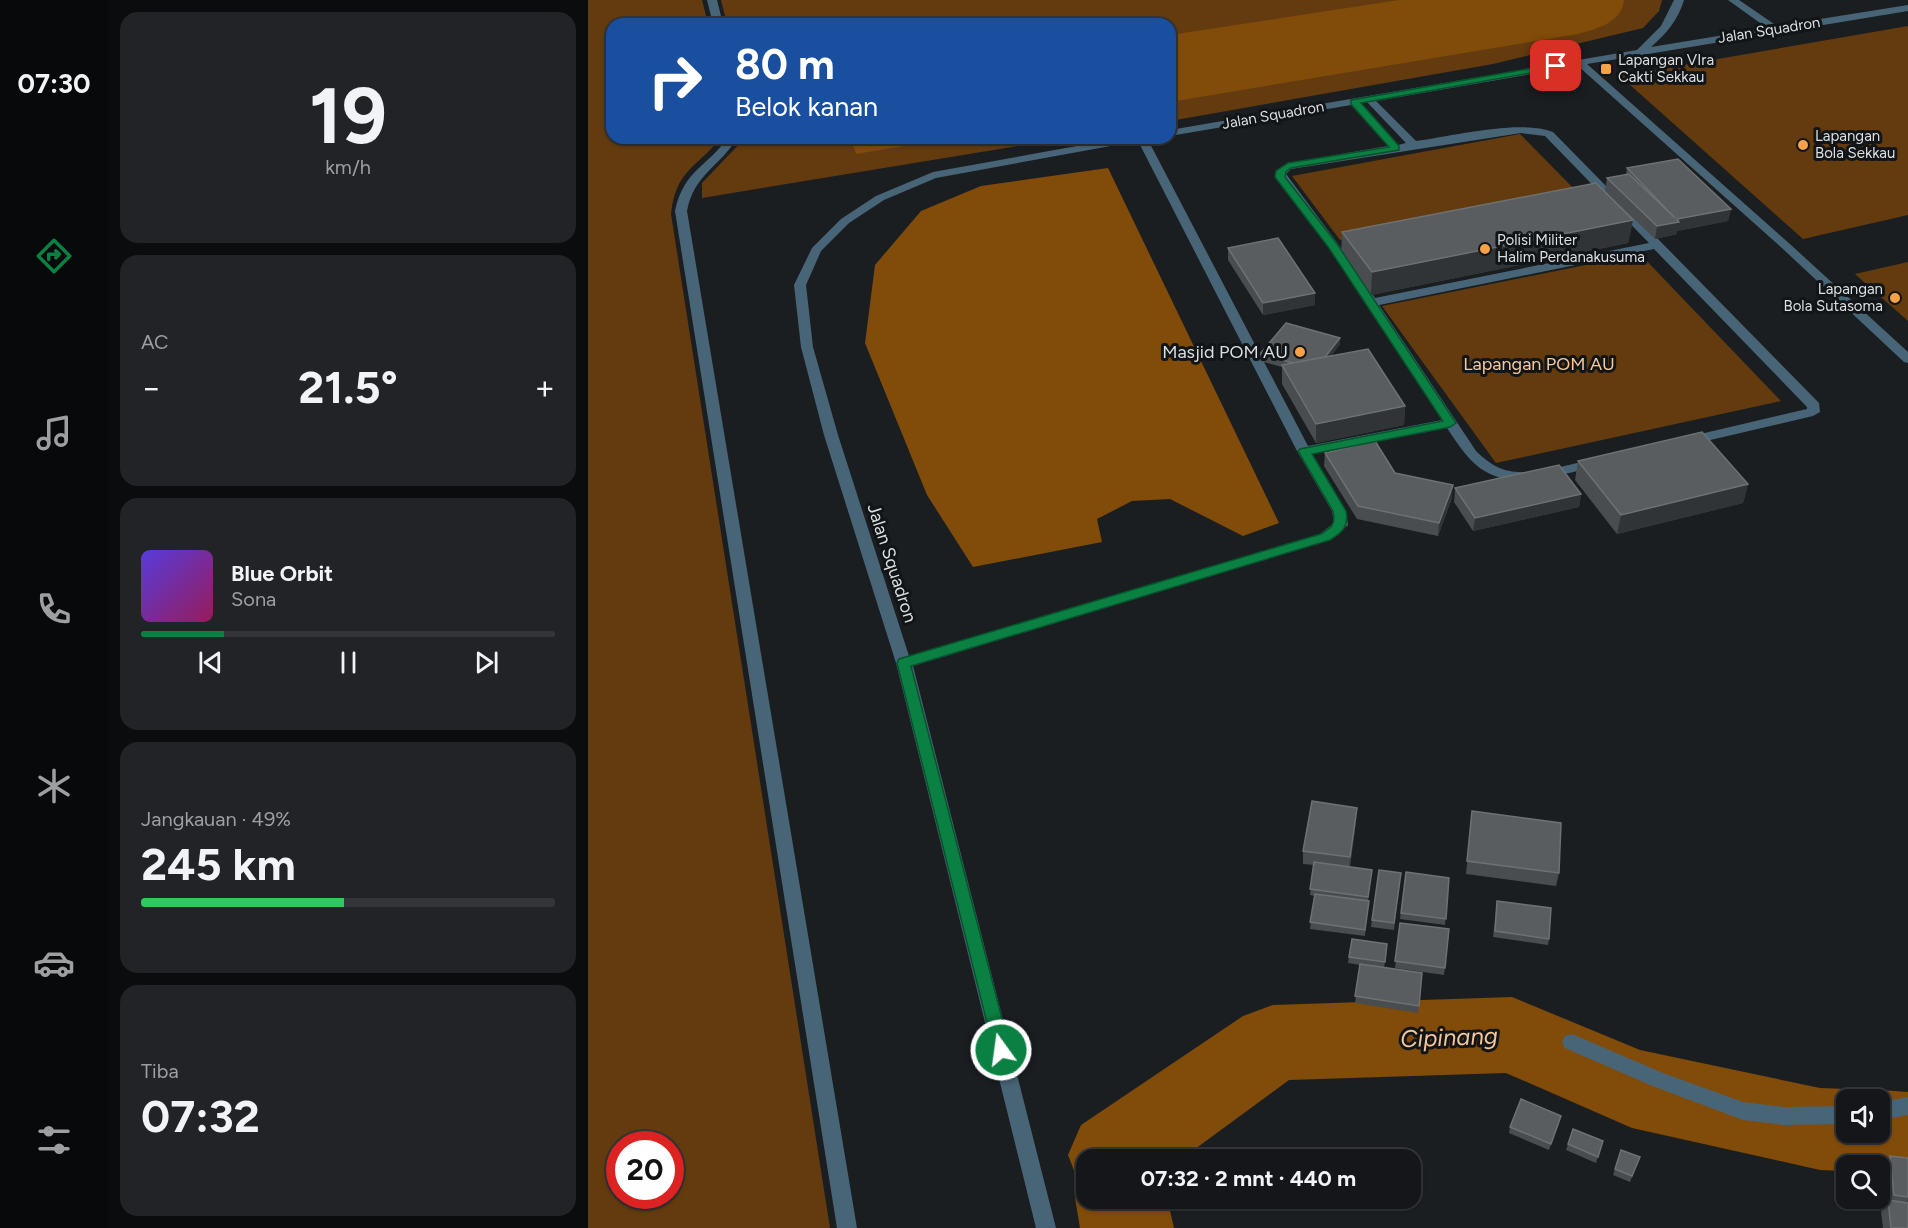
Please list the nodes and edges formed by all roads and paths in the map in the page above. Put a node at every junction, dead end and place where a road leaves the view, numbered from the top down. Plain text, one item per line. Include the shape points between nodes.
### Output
1 (712, 0) edge
2 (1680, 0) edge
3 (1733, 0) edge
4 (1908, 8) edge
5 (716, 18) edge
6 (1775, 29) junction
7 (1641, 51) junction
8 (1579, 62) junction
9 (1369, 99) junction
10 (1354, 102) junction
11 (1176, 132) edge
12 (729, 144) edge
13 (1106, 144) edge
14 (1143, 144) edge
15 (1414, 145) junction
16 (1395, 148) junction
17 (1656, 245) junction
18 (1370, 303) junction
19 (1908, 359) edge
20 (1450, 423) junction
21 (1304, 451) junction
22 (904, 663) junction
23 (1572, 1042) dead end
24 (1908, 1106) edge
25 (1890, 1109) edge
26 (1836, 1115) edge
27 (848, 1228) edge
28 (1046, 1228) edge

1 - 5 street
2 - 7 street via 1662,33
3 - 6 street
4 - 6 street, Jalan Squadron
6 - 7 street, Jalan Squadron
7 - 8 street, Jalan Squadron
8 - 9 street, Jalan Squadron
8 - 19 street
9 - 10 street, Jalan Squadron
9 - 15 street
10 - 11 street, Jalan Squadron
10 - 16 street
12 - 27 street via 690,184 681,211
13 - 22 street, Jalan Squadron via 933,175 880,198 844,221 816,250 800,285 807,347 831,435
14 - 21 street
15 - 16 street
15 - 17 street via 1521,130 1549,134 1599,194
16 - 18 street via 1288,166 1280,177 1339,245
17 - 18 street
17 - 20 street via 1814,406 1813,412 1539,476 1516,477 1486,470
18 - 20 street
20 - 21 street
21 - 22 street via 1339,511 1341,525 1326,537
22 - 28 street, Jalan Squadron
23 - 26 street via 1743,1111 1784,1116
24 - 25 street

